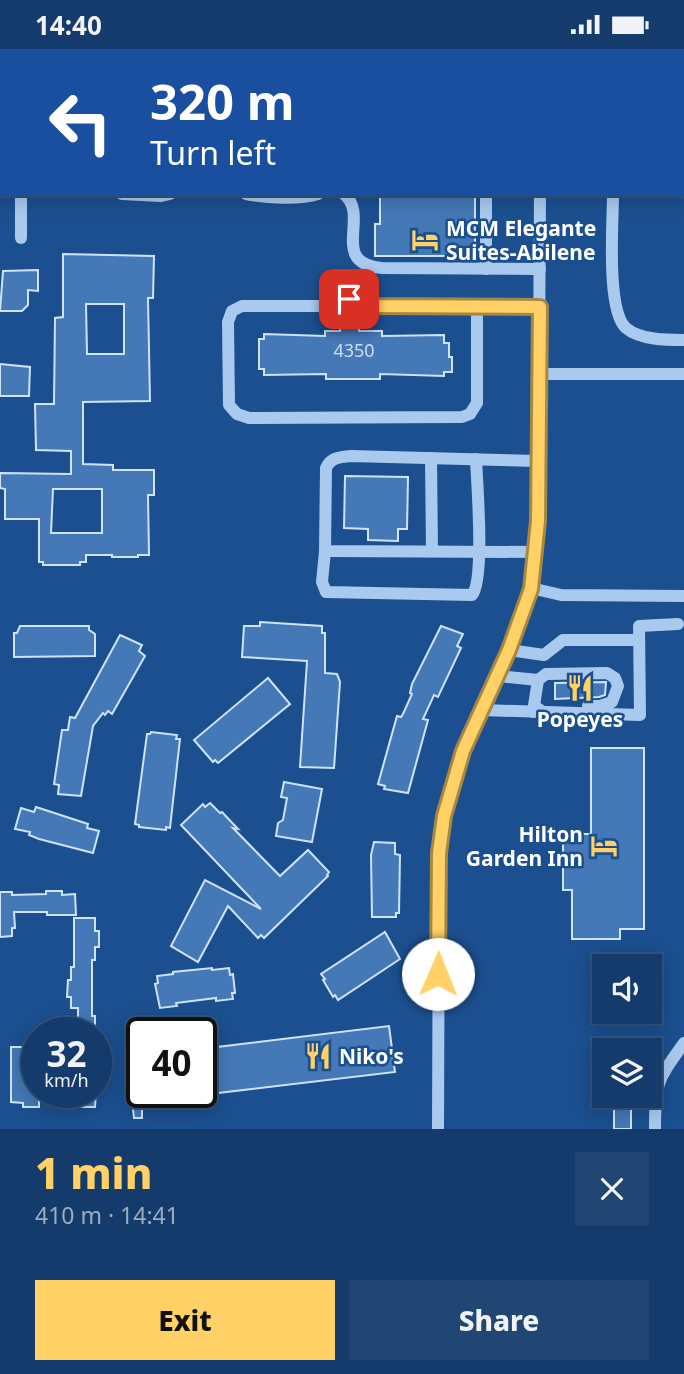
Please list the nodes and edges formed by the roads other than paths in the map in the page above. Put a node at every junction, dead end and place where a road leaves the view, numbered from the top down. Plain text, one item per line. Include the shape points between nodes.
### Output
1 (21, 196) edge
2 (290, 196) edge
3 (310, 196) edge
4 (345, 196) edge
5 (486, 196) edge
6 (540, 196) edge
7 (614, 196) edge
8 (21, 238) dead end
9 (486, 269) junction
10 (540, 269) junction
11 (477, 307) junction
12 (540, 307) junction
13 (684, 340) edge
14 (540, 374) junction
15 (684, 374) edge
16 (431, 458) junction
17 (476, 459) junction
18 (539, 461) junction
19 (325, 551) junction
20 (432, 551) junction
21 (479, 552) junction
22 (535, 552) junction
23 (531, 589) junction
24 (684, 596) edge
25 (678, 624) dead end
26 (639, 640) junction
27 (509, 650) junction
28 (497, 677) junction
29 (538, 680) junction
30 (482, 709) junction
31 (533, 712) junction
32 (684, 1043) edge
33 (438, 1129) edge
34 (655, 1129) edge

1 - 8 street
2 - 3 street
4 - 9 street via 352,205 354,252 365,266
5 - 9 street
6 - 10 street
7 - 13 street via 614,304 626,328 644,336
9 - 10 street
10 - 12 street
11 - 11 street via 375,306 358,315 339,315 324,306 242,306 232,311 228,322 227,400 237,414 249,418 462,418 477,403
11 - 12 street
12 - 14 street
14 - 15 street
14 - 18 street
16 - 17 street
16 - 19 street via 351,456 329,462
16 - 20 street
17 - 18 street
17 - 21 street
18 - 22 street
19 - 20 street
19 - 21 street via 322,582 326,592 466,596 478,585
20 - 21 street
21 - 22 street
22 - 23 street
23 - 24 street via 561,595
23 - 27 street
25 - 26 street via 639,626
26 - 27 street via 563,640 544,655
26 - 31 street via 640,715
27 - 28 street
28 - 29 street
28 - 30 street
29 - 31 street
29 - 31 street via 546,674 607,673 618,686 612,702 600,706 547,706
30 - 31 street
30 - 33 street via 456,774 439,853
32 - 34 street via 659,1078

